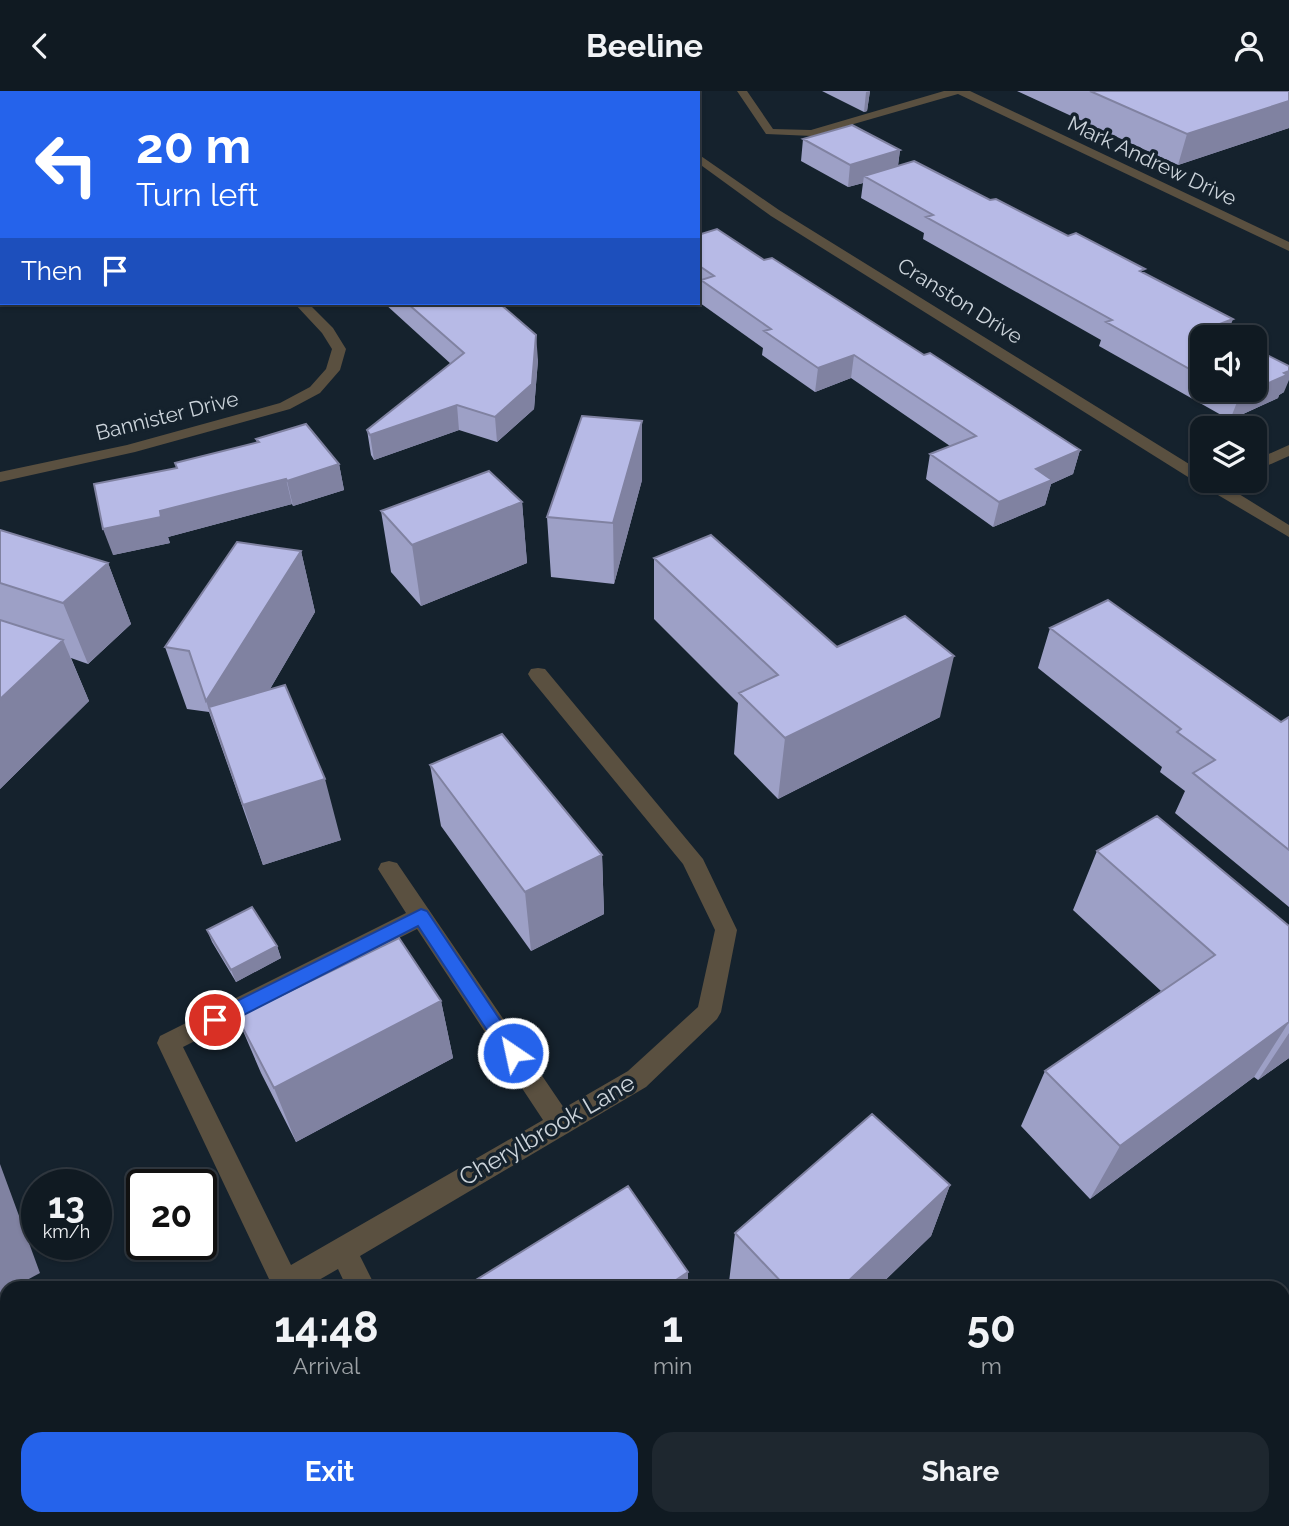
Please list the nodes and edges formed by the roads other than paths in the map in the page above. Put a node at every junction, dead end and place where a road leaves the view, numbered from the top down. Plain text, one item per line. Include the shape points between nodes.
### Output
1 (742, 91) edge
2 (959, 91) edge
3 (700, 159) edge
4 (1289, 247) edge
5 (303, 305) edge
6 (1289, 450) edge
7 (1267, 460) edge
8 (1190, 469) edge
9 (0, 477) edge
10 (1228, 493) edge
11 (1289, 532) edge
12 (538, 674) dead end
13 (389, 869) dead end
14 (421, 916) junction
15 (559, 1122) junction
16 (342, 1251) junction
17 (280, 1281) edge
18 (291, 1281) edge
19 (358, 1281) edge

1 - 2 street, Mark Andrew Drive via 769,132 812,133
2 - 4 street, Mark Andrew Drive
3 - 8 street, Cranston Drive via 775,213
5 - 9 street, Bannister Drive via 339,349 333,370 315,390 285,406 129,449
6 - 7 street
10 - 11 street, Cranston Drive
12 - 15 street, Cherylbrook Lane via 692,859 726,930 709,1012 637,1079
13 - 14 street
14 - 15 street
14 - 17 street via 169,1043
15 - 16 street, Cherylbrook Lane
16 - 18 street, Cherylbrook Lane
16 - 19 street

